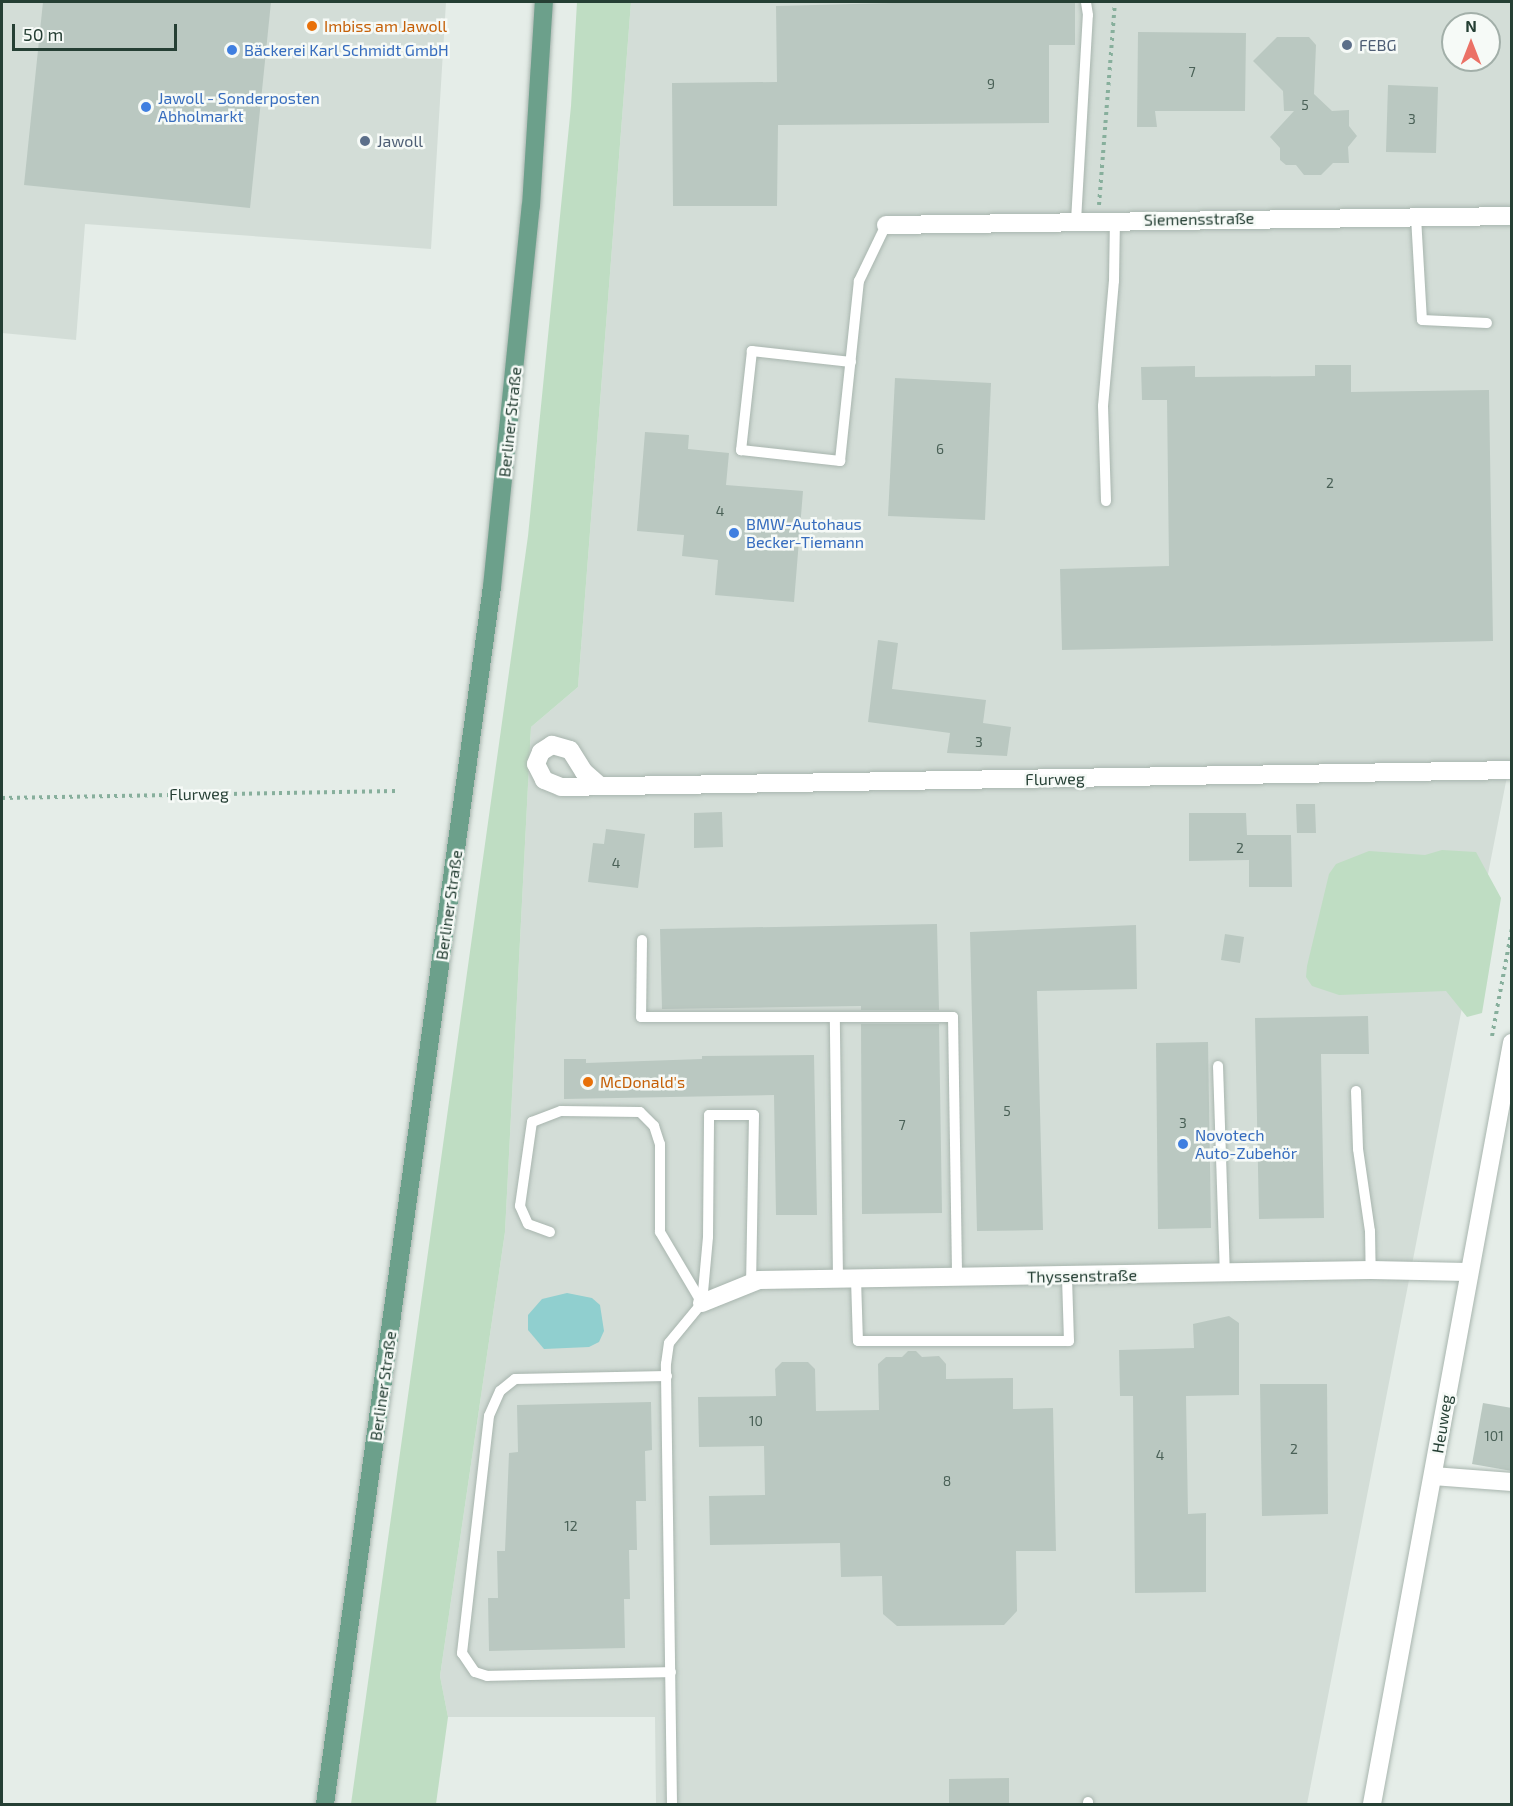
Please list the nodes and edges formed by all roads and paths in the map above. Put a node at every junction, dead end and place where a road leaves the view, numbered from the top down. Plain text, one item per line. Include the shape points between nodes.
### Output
1 (544, 2) edge
2 (1086, 2) edge
3 (1115, 2) edge
4 (1512, 216) edge
5 (1416, 217) junction
6 (1106, 220) junction
7 (1076, 221) junction
8 (886, 225) joint
9 (1487, 323) dead end
10 (851, 362) junction
11 (1106, 501) dead end
12 (1512, 770) edge
13 (599, 785) dead end
14 (396, 791) dead end
15 (2, 798) edge
16 (642, 940) dead end
17 (836, 1017) junction
18 (1512, 1042) edge
19 (1218, 1066) dead end
20 (1356, 1091) dead end
21 (550, 1232) dead end
22 (1371, 1270) junction
23 (1467, 1272) junction
24 (1225, 1274) junction
25 (1067, 1276) junction
26 (847, 1279) junction
27 (957, 1279) junction
28 (751, 1280) junction
29 (702, 1303) junction
30 (667, 1376) junction
31 (1433, 1476) junction
32 (1512, 1482) edge
33 (670, 1672) junction
34 (325, 1804) edge
35 (672, 1804) edge
36 (1372, 1804) edge

1 - 34 main road, Berliner Straße via 531,206 492,587
2 - 7 lane
3 - 6 path
4 - 5 street, Siemensstraße
5 - 6 street, Siemensstraße
5 - 9 lane via 1422,320
6 - 7 street, Siemensstraße
6 - 11 lane via 1114,281 1103,406
7 - 8 street, Siemensstraße
8 - 10 lane via 859,281
10 - 10 lane via 840,460 741,450 752,351
12 - 13 street, Flurweg
14 - 15 path, Flurweg
16 - 17 lane via 641,1017
17 - 26 lane
17 - 27 lane via 953,1017
18 - 23 street, Heuweg
19 - 24 lane
20 - 22 lane
21 - 29 lane via 528,1224 520,1206 532,1122 561,1111 640,1112 654,1126 660,1144 660,1232
22 - 23 street, Thyssenstraße
22 - 24 street, Thyssenstraße
23 - 31 street, Heuweg
24 - 25 street, Thyssenstraße
25 - 26 lane via 1069,1341 858,1341
25 - 27 street, Thyssenstraße
26 - 27 street, Thyssenstraße
26 - 28 street, Thyssenstraße
28 - 29 street, Thyssenstraße
28 - 29 lane via 754,1115 709,1115 708,1237
29 - 30 lane via 669,1343
30 - 33 lane
30 - 33 lane via 515,1379 500,1392 489,1416 462,1653 475,1672 487,1676
31 - 32 street
31 - 36 street, Heuweg
33 - 35 lane

